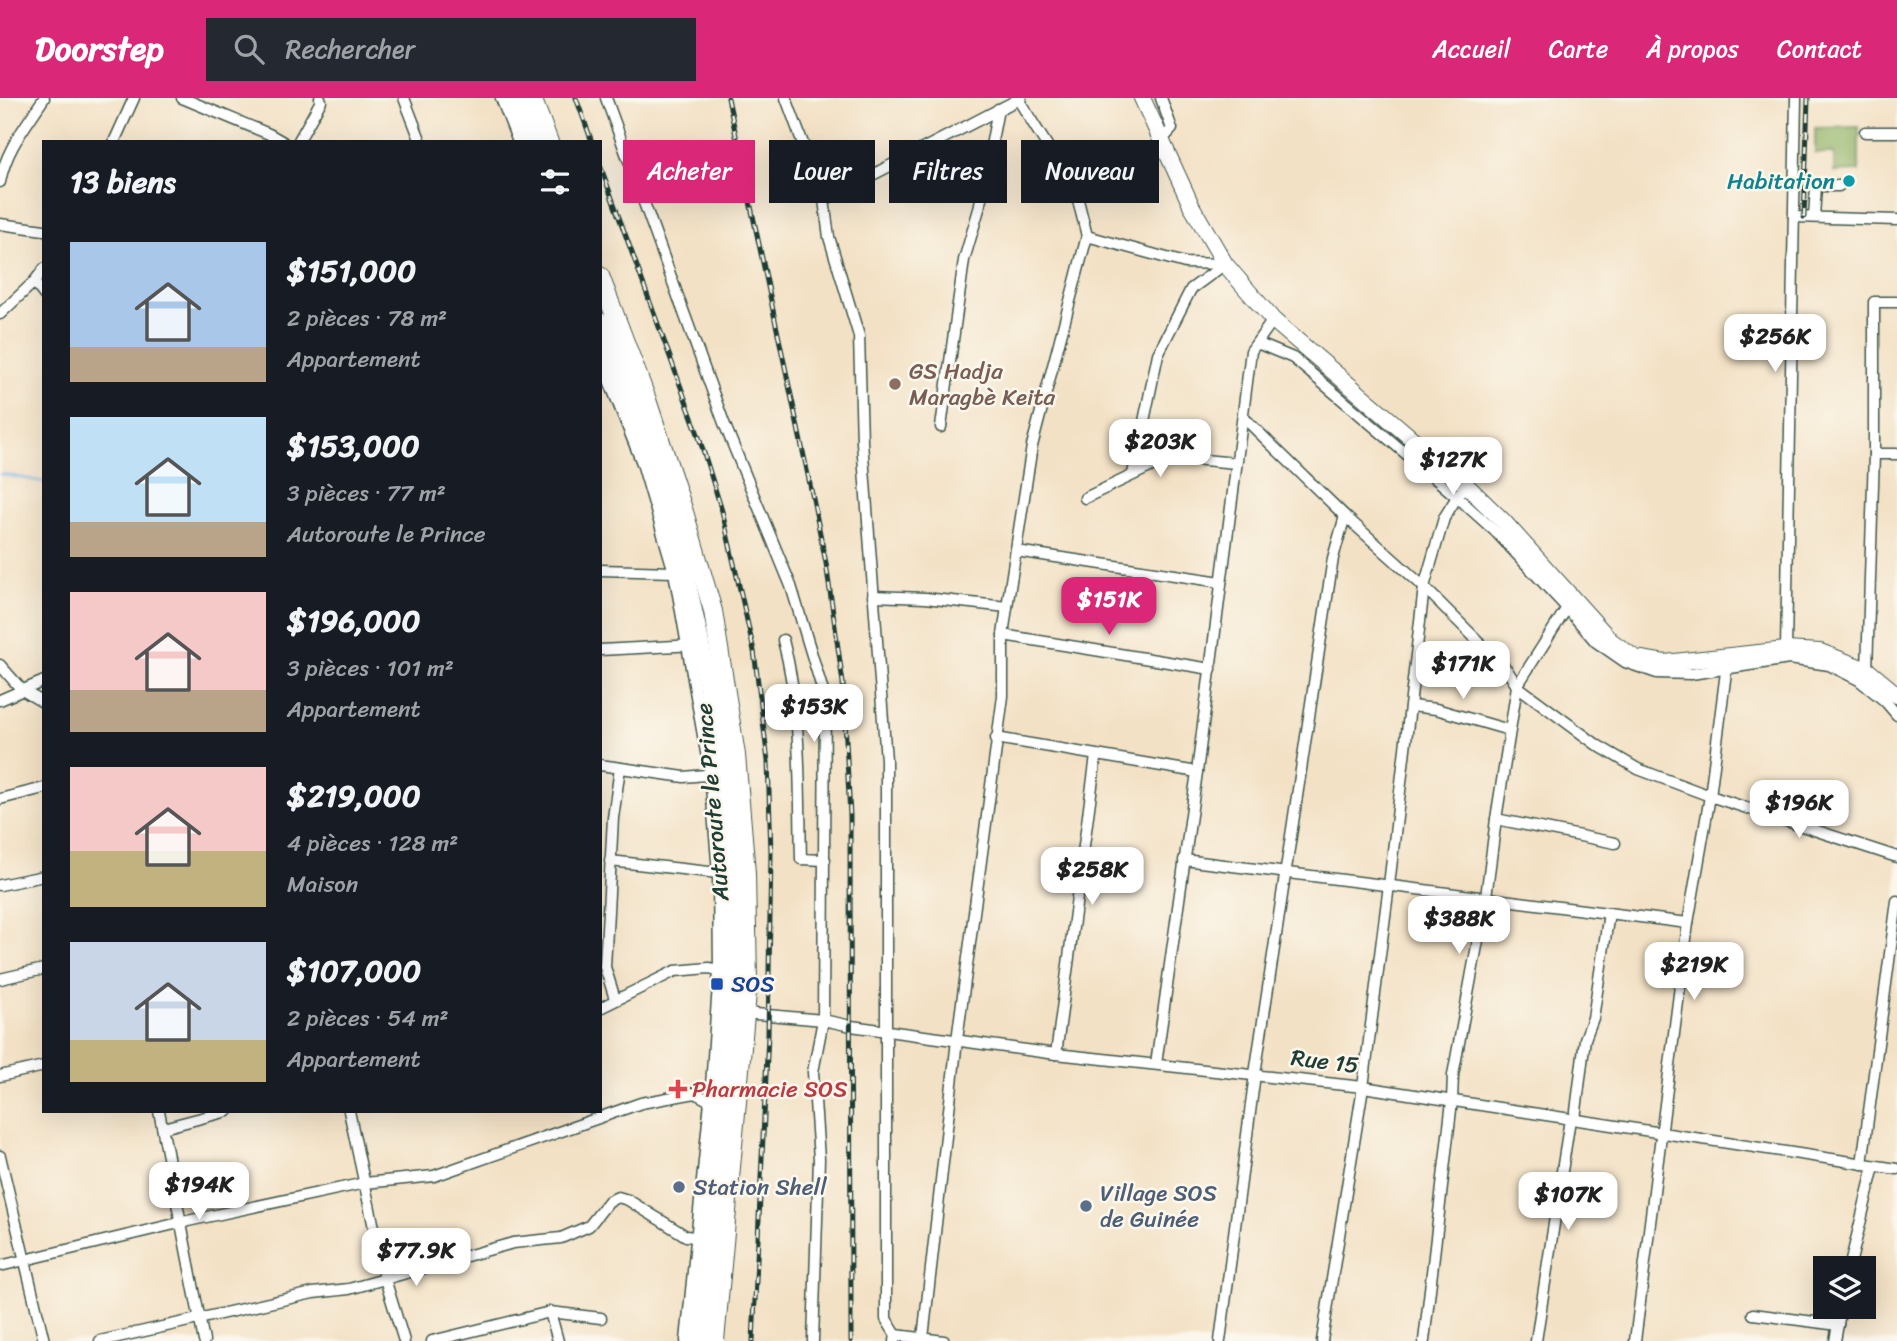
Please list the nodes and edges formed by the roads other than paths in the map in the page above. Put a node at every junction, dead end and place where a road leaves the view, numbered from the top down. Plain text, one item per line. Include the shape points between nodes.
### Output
1 (44, 98) edge
2 (134, 98) edge
3 (182, 98) edge
4 (320, 98) edge
5 (404, 98) edge
6 (501, 98) edge
7 (515, 98) edge
8 (532, 98) edge
9 (606, 98) edge
10 (786, 98) edge
11 (1142, 98) edge
12 (1161, 98) edge
13 (1797, 98) edge
14 (1020, 99) edge
15 (998, 109) junction
16 (1864, 132) dead end
17 (1897, 132) edge
18 (115, 140) edge
19 (280, 140) edge
20 (299, 140) edge
21 (420, 140) edge
22 (517, 140) edge
23 (531, 140) edge
24 (548, 140) edge
25 (802, 140) edge
26 (1161, 141) junction
27 (875, 173) edge
28 (0, 182) edge
29 (1839, 186) dead end
30 (824, 203) edge
31 (1794, 217) junction
32 (1814, 217) junction
33 (1897, 220) edge
34 (0, 224) edge
35 (42, 230) edge
36 (1087, 236) junction
37 (1225, 264) junction
38 (42, 272) edge
39 (602, 281) edge
40 (34, 282) junction
41 (42, 292) edge
42 (1897, 302) edge
43 (0, 314) edge
44 (1273, 320) junction
45 (1257, 343) junction
46 (604, 355) edge
47 (1243, 417) junction
48 (941, 427) dead end
49 (1874, 454) junction
50 (1897, 454) edge
51 (1236, 463) junction
52 (1133, 474) junction
53 (1461, 490) junction
54 (1085, 498) dead end
55 (1345, 516) junction
56 (1016, 551) junction
57 (602, 570) edge
58 (674, 572) junction
59 (1222, 582) junction
60 (1424, 587) junction
61 (873, 596) junction
62 (1570, 603) junction
63 (1007, 607) junction
64 (1003, 635) junction
65 (783, 640) dead end
66 (695, 645) junction
67 (602, 650) edge
68 (1786, 650) junction
69 (1727, 663) junction
70 (0, 665) edge
71 (1211, 669) junction
72 (1867, 670) junction
73 (42, 682) edge
74 (1517, 685) junction
75 (22, 690) junction
76 (1897, 695) edge
77 (0, 700) edge
78 (42, 702) edge
79 (1410, 706) junction
80 (1897, 715) edge
81 (1509, 730) junction
82 (996, 738) junction
83 (1096, 756) junction
84 (602, 765) edge
85 (620, 768) junction
86 (1197, 772) junction
87 (715, 774) junction
88 (42, 788) edge
89 (1710, 796) junction
90 (0, 799) edge
91 (1496, 819) junction
92 (1615, 843) dead end
93 (1897, 857) edge
94 (825, 860) junction
95 (1184, 860) junction
96 (610, 861) junction
97 (718, 873) junction
98 (1285, 873) junction
99 (42, 876) edge
100 (0, 885) edge
101 (1389, 885) junction
102 (1486, 897) junction
103 (1897, 901) edge
104 (1609, 913) junction
105 (1688, 923) junction
106 (603, 967) edge
107 (42, 969) edge
108 (725, 971) junction
109 (0, 979) edge
110 (1884, 982) junction
111 (1897, 984) edge
112 (615, 999) junction
113 (602, 1006) edge
114 (745, 1013) junction
115 (822, 1020) junction
116 (886, 1031) junction
117 (957, 1040) junction
118 (1056, 1054) junction
119 (1156, 1064) junction
120 (42, 1066) edge
121 (1255, 1074) junction
122 (0, 1076) edge
123 (1363, 1087) junction
124 (716, 1100) junction
125 (1452, 1101) junction
126 (159, 1113) edge
127 (221, 1113) edge
128 (349, 1113) edge
129 (1573, 1119) junction
130 (163, 1128) junction
131 (1661, 1133) junction
132 (1, 1162) edge
133 (1862, 1164) junction
134 (1874, 1166) junction
135 (1897, 1169) edge
136 (365, 1183) junction
137 (183, 1222) junction
138 (703, 1238) junction
139 (1852, 1256) edge
140 (26, 1260) junction
141 (0, 1266) edge
142 (385, 1279) junction
143 (550, 1312) junction
144 (1753, 1314) dead end
145 (601, 1318) dead end
146 (199, 1319) junction
147 (1839, 1319) edge
148 (1838, 1325) junction
149 (895, 1338) edge
150 (923, 1338) junction
151 (44, 1341) edge
152 (100, 1341) edge
153 (204, 1341) edge
154 (404, 1341) edge
155 (432, 1341) edge
156 (558, 1341) edge
157 (686, 1341) edge
158 (698, 1341) edge
159 (715, 1341) edge
160 (813, 1341) edge
161 (944, 1341) edge
162 (1220, 1341) edge
163 (1322, 1341) edge
164 (1424, 1341) edge
165 (1536, 1341) edge
166 (1635, 1341) edge
167 (1835, 1341) edge

1 - 28 street via 13,142
2 - 18 street
3 - 19 street
4 - 20 street
5 - 21 street
6 - 22 street
7 - 23 main road
8 - 24 main road
9 - 94 street via 724,423 790,586 825,698
10 - 25 street
11 - 26 main road
12 - 26 street via 1172,129
13 - 31 street
14 - 15 street
14 - 36 street via 1076,192
15 - 27 street
15 - 48 street via 964,260
16 - 17 street
26 - 37 main road
29 - 32 street via 1816,186
30 - 61 street via 829,237 859,336
31 - 32 street
31 - 68 street
32 - 33 street
34 - 35 street
36 - 37 street via 1185,263
36 - 56 street via 1032,446
37 - 44 main road
37 - 52 street via 1191,289 1158,354
38 - 40 street
39 - 114 main road, Autoroute le Prince via 647,400 713,611 736,755 746,873
40 - 41 street
40 - 43 street
42 - 49 street via 1874,302
44 - 45 street
44 - 53 main road
45 - 47 street via 1251,351
45 - 53 street via 1293,358
46 - 58 street
46 - 66 main road, Autoroute le Prince via 669,517
47 - 51 street
47 - 55 street
49 - 50 street
49 - 72 street
51 - 52 street via 1171,457
51 - 59 street
52 - 54 street
53 - 60 street via 1444,518
53 - 62 main road via 1504,522
55 - 60 street
55 - 98 street via 1334,558
56 - 59 street
56 - 63 street
57 - 58 street
58 - 66 street
59 - 71 street
60 - 74 street
60 - 79 street
61 - 63 street
61 - 116 street via 886,760
62 - 69 main road via 1635,658
62 - 74 street
63 - 64 street
64 - 71 street
64 - 82 street via 1003,696
65 - 94 street via 798,727 800,859
66 - 67 street
66 - 87 main road, Autoroute le Prince
68 - 69 main road
68 - 72 main road via 1819,652
69 - 80 street via 1789,659 1829,665 1859,680
69 - 89 street
70 - 75 street
71 - 86 street
72 - 76 main road
73 - 75 street
74 - 81 street
74 - 89 street via 1597,745 1638,769
75 - 77 street
75 - 78 street
79 - 81 street
79 - 101 street
81 - 91 street
82 - 83 street
82 - 117 street
83 - 86 street
83 - 118 street
84 - 85 street
85 - 87 street via 684,776
85 - 96 street
86 - 95 street
87 - 97 street
87 - 108 main road, Autoroute le Prince via 729,874
88 - 90 street
89 - 93 street
89 - 105 street
91 - 92 street
91 - 102 street
94 - 115 street
95 - 98 street
95 - 119 street
96 - 97 street
96 - 106 street
97 - 108 street
98 - 101 street
98 - 121 street
99 - 100 street
101 - 102 street
101 - 123 street
102 - 104 street
102 - 125 street via 1459,1037
103 - 110 street
104 - 105 street
104 - 129 street
105 - 131 street
106 - 112 street
107 - 109 street
108 - 112 street via 675,971
108 - 124 main road, Autoroute le Prince
110 - 111 street
110 - 133 street
112 - 113 street
114 - 115 street, Rue 15
114 - 159 main road, Autoroute le Prince
115 - 116 street, Rue 15
115 - 160 street via 813,1072 818,1159
116 - 117 street, Rue 15
116 - 149 street via 886,1319
117 - 118 street, Rue 15
117 - 150 street
118 - 119 street, Rue 15
119 - 121 street, Rue 15
120 - 122 street
121 - 123 street, Rue 15
121 - 162 street
123 - 125 street, Rue 15
123 - 163 street
124 - 136 street via 695,1093 641,1103 434,1176
124 - 138 main road, Autoroute le Prince
125 - 129 street, Rue 15
125 - 164 street
126 - 130 street
127 - 130 street
128 - 136 street
129 - 131 street, Rue 15
129 - 165 street
130 - 137 street
131 - 133 street, Rue 15
131 - 166 street
132 - 140 street
133 - 134 street, Rue 15
134 - 135 street, Rue 15
134 - 139 street
136 - 137 street
136 - 142 street
137 - 140 street
137 - 146 street
138 - 142 street via 686,1236 618,1197 609,1201 589,1226 561,1238 513,1243
138 - 157 street
138 - 158 main road, Autoroute le Prince
140 - 141 street
140 - 151 street
142 - 146 street
142 - 154 street
143 - 145 street
143 - 155 street
143 - 156 street
144 - 148 street
146 - 152 street
146 - 153 street
147 - 148 street
148 - 167 street
149 - 150 street
150 - 161 street

